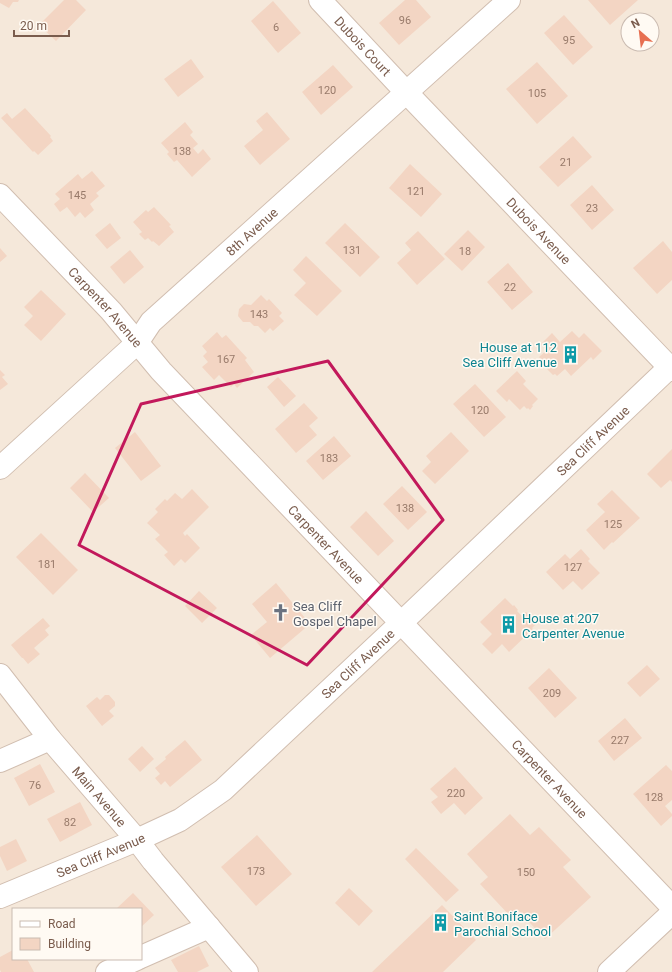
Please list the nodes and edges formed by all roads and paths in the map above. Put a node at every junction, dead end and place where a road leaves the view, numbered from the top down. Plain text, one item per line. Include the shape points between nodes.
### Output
1 (320, 0) edge
2 (509, 0) edge
3 (406, 92) junction
4 (0, 195) edge
5 (138, 343) junction
6 (671, 367) edge
7 (0, 468) edge
8 (401, 622) junction
9 (0, 675) edge
10 (50, 739) junction
11 (0, 761) edge
12 (137, 840) junction
13 (0, 897) edge
14 (672, 907) edge
15 (672, 913) edge
16 (209, 927) junction
17 (142, 957) edge
18 (135, 960) edge
19 (107, 972) edge
20 (247, 972) edge
21 (609, 972) edge

1 - 3 street, Dubois Court
2 - 3 street, 8th Avenue
3 - 5 street, 8th Avenue via 152,322
3 - 6 street, Dubois Avenue
4 - 5 street, Carpenter Avenue via 111,311
5 - 7 street, 8th Avenue
5 - 8 street, Carpenter Avenue via 161,371
6 - 8 street, Sea Cliff Avenue
8 - 12 street, Sea Cliff Avenue via 222,790 180,820
8 - 14 street, Carpenter Avenue
9 - 10 street, Main Avenue
10 - 11 street
10 - 12 street, Main Avenue
12 - 13 street, Sea Cliff Avenue
12 - 16 street, Main Avenue
15 - 21 street
16 - 17 street
16 - 20 street, Main Avenue
18 - 19 street

